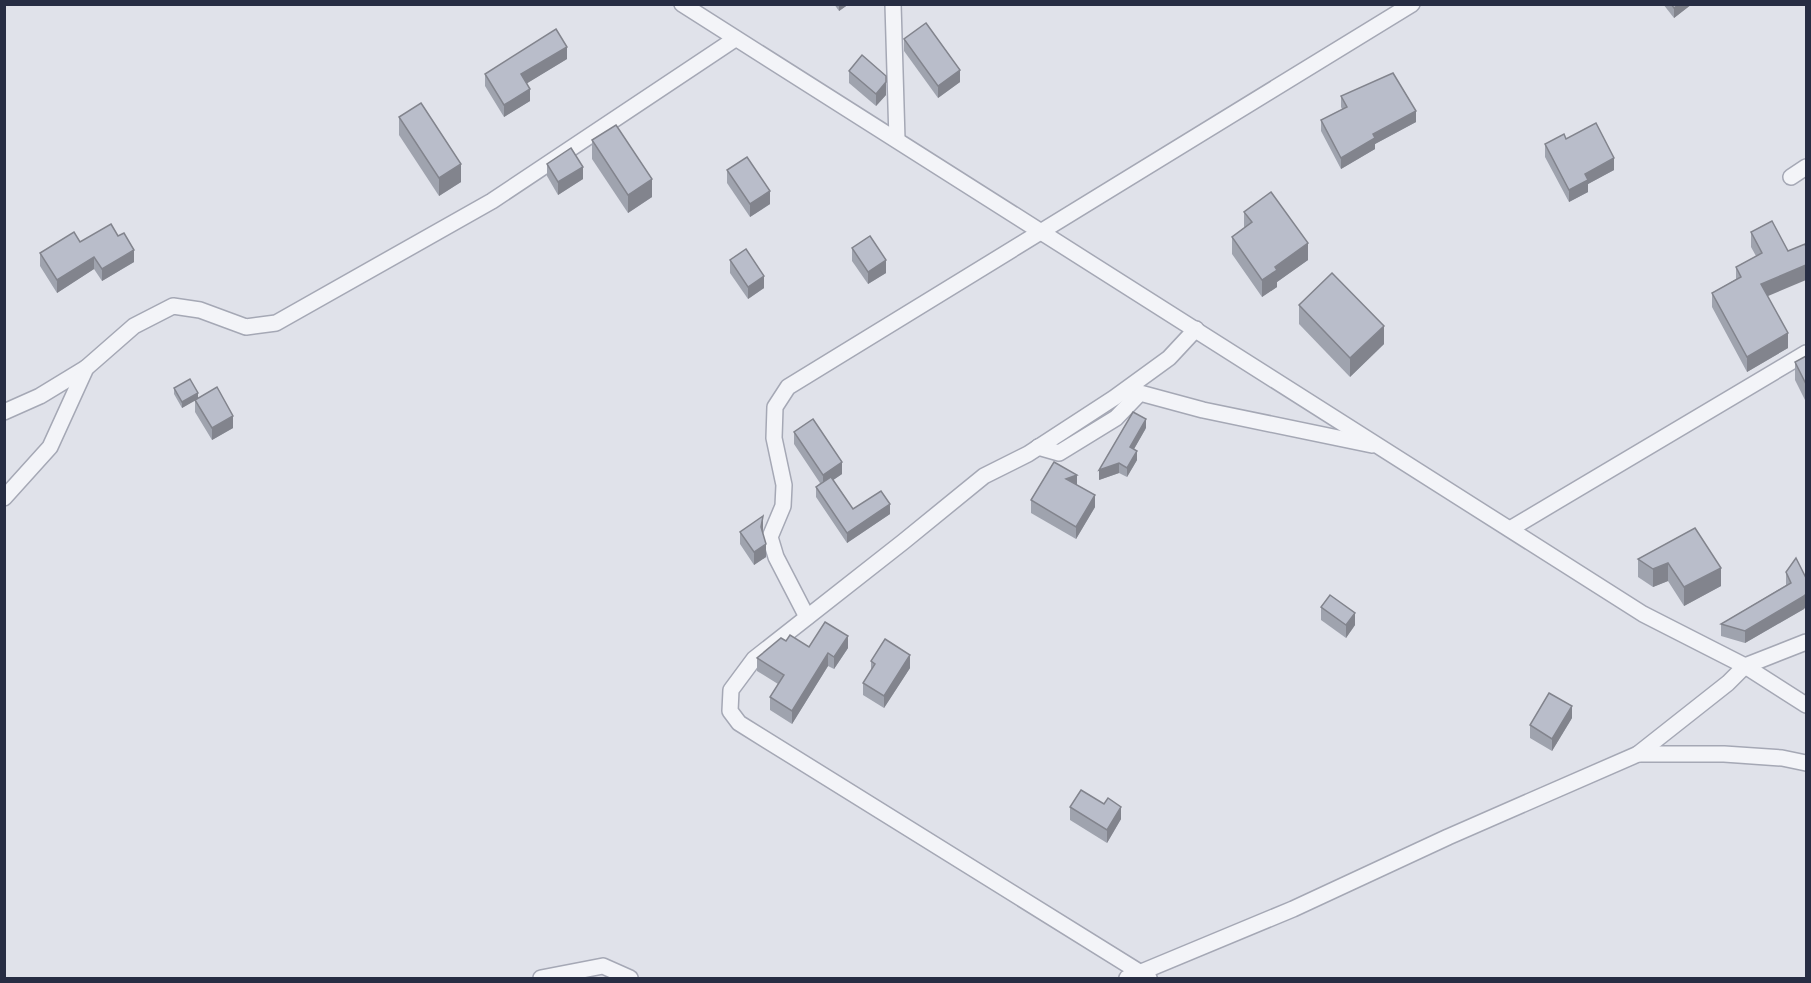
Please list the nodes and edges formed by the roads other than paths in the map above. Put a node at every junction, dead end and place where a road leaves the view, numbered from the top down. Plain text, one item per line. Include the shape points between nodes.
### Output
1 (682, 4) edge
2 (893, 4) edge
3 (1412, 4) edge
4 (735, 39) junction
5 (897, 140) junction
6 (1806, 167) edge
7 (1791, 177) dead end
8 (1040, 231) junction
9 (1196, 328) junction
10 (1806, 353) edge
11 (86, 368) junction
12 (4, 412) edge
13 (1381, 446) junction
14 (1038, 447) junction
15 (4, 498) edge
16 (1510, 529) junction
17 (807, 617) junction
18 (1806, 642) edge
19 (1745, 666) junction
20 (1806, 705) edge
21 (1638, 754) junction
22 (1806, 763) edge
23 (1139, 977) edge
24 (541, 978) edge
25 (630, 978) edge

1 - 4 street
2 - 5 street
3 - 8 street
4 - 5 street
4 - 11 street via 492,201 276,323 246,327 200,310 173,306 134,326
5 - 8 street
6 - 7 street
8 - 9 street
8 - 17 street via 788,387 775,407 774,438 784,485 783,506 770,537
9 - 13 street
9 - 14 street via 1170,358
10 - 16 street
11 - 12 street
11 - 15 street via 50,447
13 - 14 street via 1203,410 1140,393 1116,418 1059,453
13 - 16 street
14 - 17 street via 984,476
16 - 19 street via 1642,614
17 - 23 street via 754,659 731,690 730,711 739,723
18 - 19 street
19 - 20 street
19 - 21 street
21 - 22 street via 1724,754
21 - 23 street
24 - 25 street via 603,966

